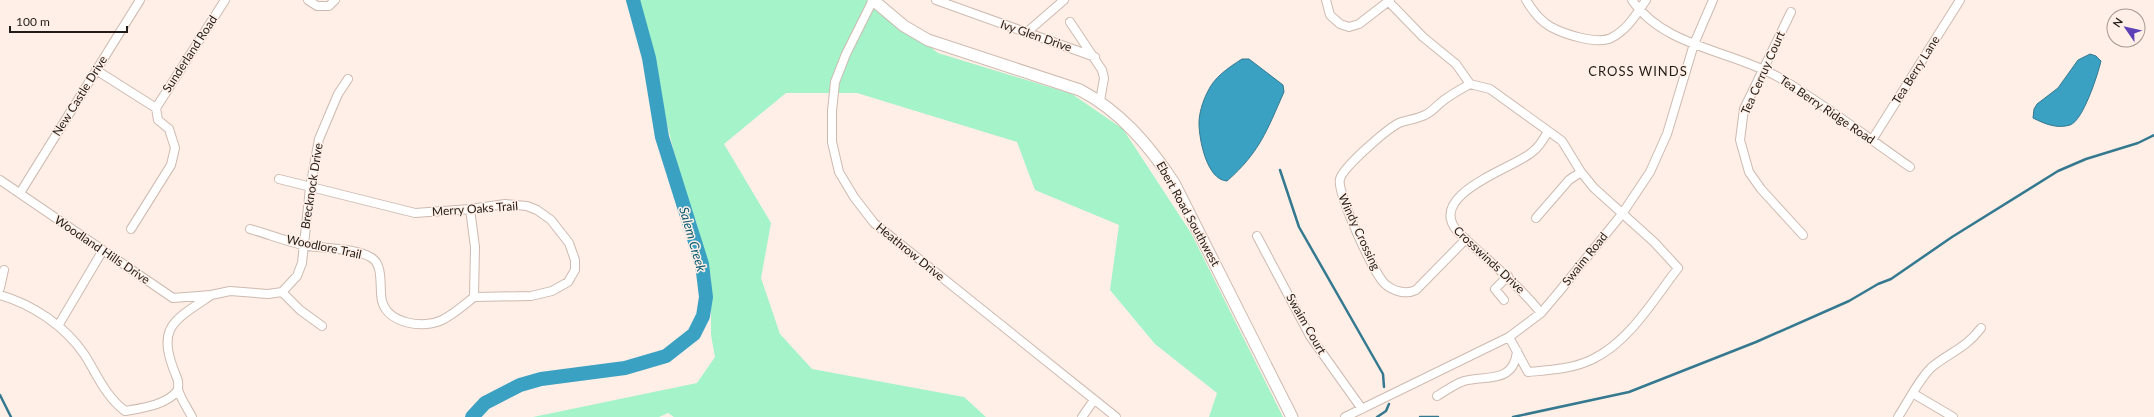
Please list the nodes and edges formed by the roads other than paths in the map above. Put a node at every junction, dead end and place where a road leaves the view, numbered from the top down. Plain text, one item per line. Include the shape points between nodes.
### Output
1 (225, 0) edge
2 (308, 0) edge
3 (335, 0) edge
4 (873, 0) edge
5 (936, 0) edge
6 (1064, 0) edge
7 (1326, 0) edge
8 (1526, 0) edge
9 (1632, 0) edge
10 (1646, 0) edge
11 (1713, 0) edge
12 (1960, 0) edge
13 (138, 1) edge
14 (1390, 1) edge
15 (1639, 11) junction
16 (1791, 12) dead end
17 (1070, 22) dead end
18 (1026, 33) junction
19 (1694, 44) junction
20 (1095, 57) junction
21 (96, 70) junction
22 (1763, 70) junction
23 (348, 79) dead end
24 (1470, 84) junction
25 (1100, 101) junction
26 (156, 108) junction
27 (1548, 131) junction
28 (1872, 140) junction
29 (1910, 167) dead end
30 (1581, 172) junction
31 (279, 179) dead end
32 (0, 180) edge
33 (310, 188) junction
34 (20, 193) junction
35 (470, 209) junction
36 (1622, 214) junction
37 (1536, 218) dead end
38 (131, 229) dead end
39 (250, 229) dead end
40 (1803, 235) dead end
41 (1257, 236) dead end
42 (1466, 239) junction
43 (303, 245) junction
44 (103, 250) junction
45 (4, 270) dead end
46 (1508, 276) junction
47 (0, 288) edge
48 (282, 292) junction
49 (0, 294) edge
50 (211, 295) junction
51 (474, 297) junction
52 (1504, 300) dead end
53 (1540, 313) junction
54 (58, 326) junction
55 (322, 326) dead end
56 (1981, 328) dead end
57 (1508, 337) junction
58 (1517, 351) junction
59 (178, 390) junction
60 (1914, 394) junction
61 (1437, 396) dead end
62 (1094, 400) junction
63 (1362, 409) junction
64 (192, 417) edge
65 (1082, 417) edge
66 (1116, 417) edge
67 (1292, 417) edge
68 (1345, 417) edge
69 (1898, 417) edge
70 (1953, 417) edge

1 - 26 street, Sunderland Road
2 - 3 street via 318,6 329,6
4 - 25 main road, Ebert Road Southwest via 904,26 928,40 1040,75 1080,90
4 - 62 street, Heathrow Drive via 835,82 832,142 839,172 874,223
5 - 18 street, Ivy Glen Drive
6 - 18 street
7 - 14 street via 1330,16 1349,27 1359,24
8 - 15 street via 1550,27 1596,40 1610,39 1628,27
9 - 15 street
10 - 15 street
11 - 19 street, Swaim Road
12 - 28 street, Tea Berry Lane
13 - 21 street, New Castle Drive
14 - 24 street via 1423,37 1456,64
15 - 19 street, Tea Berry Ridge Road via 1680,39
16 - 22 street, Tea Cerruy Court
17 - 20 street, Ivy Glen Drive
18 - 20 street, Ivy Glen Drive
19 - 22 street, Tea Berry Ridge Road
19 - 36 street, Swaim Road via 1667,134 1650,172
20 - 25 street via 1104,78
21 - 26 street
21 - 34 street, New Castle Drive
22 - 28 street, Tea Berry Ridge Road via 1778,77
22 - 40 street, Tea Cerruy Court via 1744,109 1740,140 1744,158 1749,172 1761,189
23 - 33 street, Brecknock Drive via 338,94 319,139
24 - 27 street via 1490,89
24 - 42 street, Windy Crossing via 1424,116 1394,126 1356,159 1339,181 1342,199 1368,254 1383,282 1392,289 1406,292 1416,290
25 - 67 main road, Ebert Road Southwest via 1145,143 1174,183
26 - 38 street via 158,120 169,129 175,148 171,165
27 - 30 street via 1562,141
27 - 42 street, Crosswinds Drive via 1532,153 1472,186 1455,203 1450,217 1451,224
28 - 29 street, Tea Berry Ridge Road
30 - 36 street
30 - 37 street via 1569,180
31 - 33 street, Merry Oaks Trail
32 - 34 street, Woodland Hills Drive
33 - 35 street, Merry Oaks Trail via 415,213
33 - 43 street, Brecknock Drive
34 - 44 street, Woodland Hills Drive
35 - 51 street via 475,248
35 - 51 street, Merry Oaks Trail via 516,204 537,210 551,220 569,242 575,260 575,270 568,282 542,294
36 - 53 street, Swaim Road
36 - 58 street via 1654,242 1678,268 1626,335 1594,359 1569,368 1528,372
39 - 43 street, Woodlore Trail
41 - 63 street, Swaim Court via 1310,336
42 - 46 street, Crosswinds Drive
43 - 48 street, Brecknock Drive via 302,263 297,276
43 - 51 street, Woodlore Trail via 353,252 372,258 380,279 384,307 407,323 436,322 458,310
44 - 50 street, Woodland Hills Drive via 173,298
44 - 54 street
45 - 47 street
46 - 52 street via 1495,290
46 - 53 street, Crosswinds Drive via 1525,292
48 - 50 street via 268,294 230,291
48 - 55 street via 300,310
49 - 54 street via 19,300
50 - 59 street via 184,313 170,328 167,350 171,367 179,383
53 - 57 street, Swaim Road
54 - 59 street via 84,355 111,398 125,411 165,400
56 - 60 street via 1972,341 1932,367
57 - 58 street
57 - 63 street, Swaim Road
58 - 61 street via 1517,359 1508,372 1495,378 1464,381
59 - 64 street
60 - 69 street
60 - 70 street
62 - 65 street
62 - 66 street, Heathrow Drive
63 - 68 street, Swaim Road

